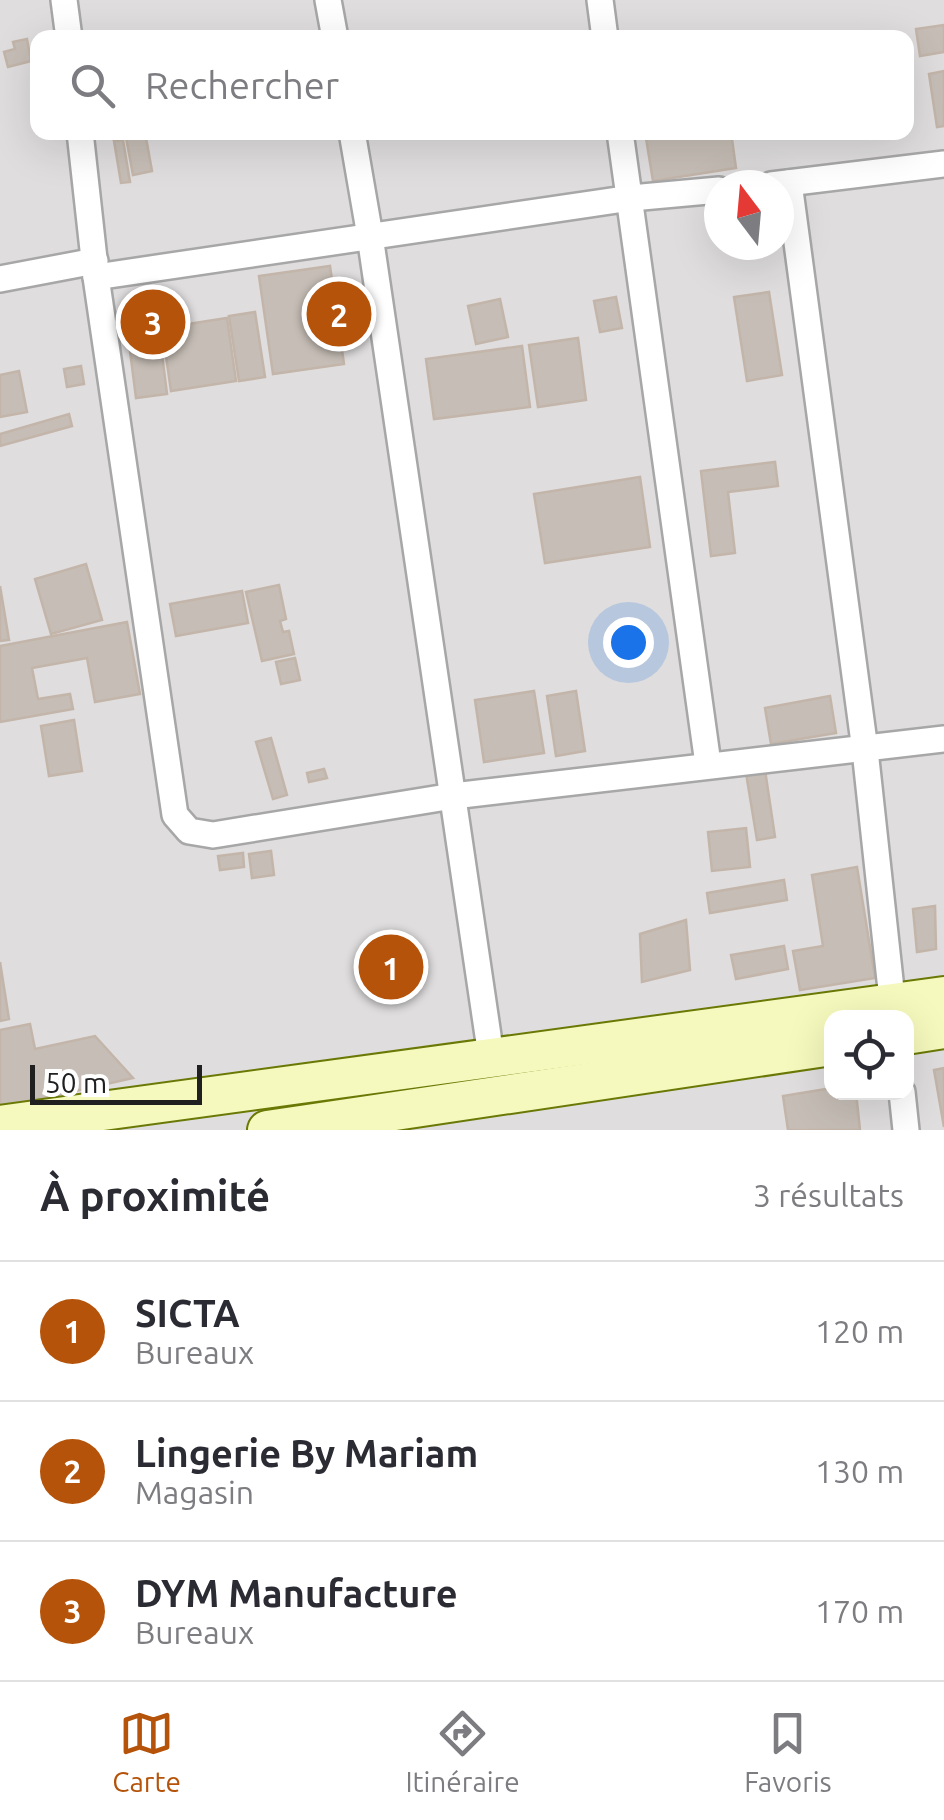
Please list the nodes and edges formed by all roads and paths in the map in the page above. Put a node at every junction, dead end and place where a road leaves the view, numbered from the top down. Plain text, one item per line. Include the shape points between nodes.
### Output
1 (64, 0) edge
2 (328, 0) edge
3 (600, 0) edge
4 (68, 30) edge
5 (334, 30) edge
6 (605, 30) edge
7 (81, 140) edge
8 (353, 140) edge
9 (621, 140) edge
10 (944, 164) edge
11 (794, 182) edge
12 (704, 191) edge
13 (630, 198) junction
14 (370, 236) junction
15 (791, 260) edge
16 (95, 269) junction
17 (0, 279) edge
18 (944, 739) edge
19 (865, 750) junction
20 (708, 764) junction
21 (453, 796) junction
22 (944, 996) edge
23 (897, 1010) edge
24 (914, 1010) edge
25 (914, 1022) edge
26 (824, 1025) edge
27 (944, 1029) edge
28 (824, 1047) edge
29 (492, 1056) junction
30 (903, 1100) edge
31 (0, 1126) edge
32 (267, 1130) edge
33 (906, 1130) edge

1 - 4 street
2 - 5 street
3 - 6 street
7 - 16 street
8 - 14 street
9 - 13 street
10 - 11 street
12 - 13 street
13 - 14 street
13 - 20 street
14 - 16 street
14 - 21 street
15 - 19 street
16 - 17 street
16 - 21 street via 175,816 190,832 213,835
18 - 19 street
19 - 20 street
19 - 23 street
20 - 21 street
21 - 29 street
22 - 24 main road
25 - 27 main road
26 - 29 main road
28 - 32 main road
29 - 31 main road
30 - 33 street

